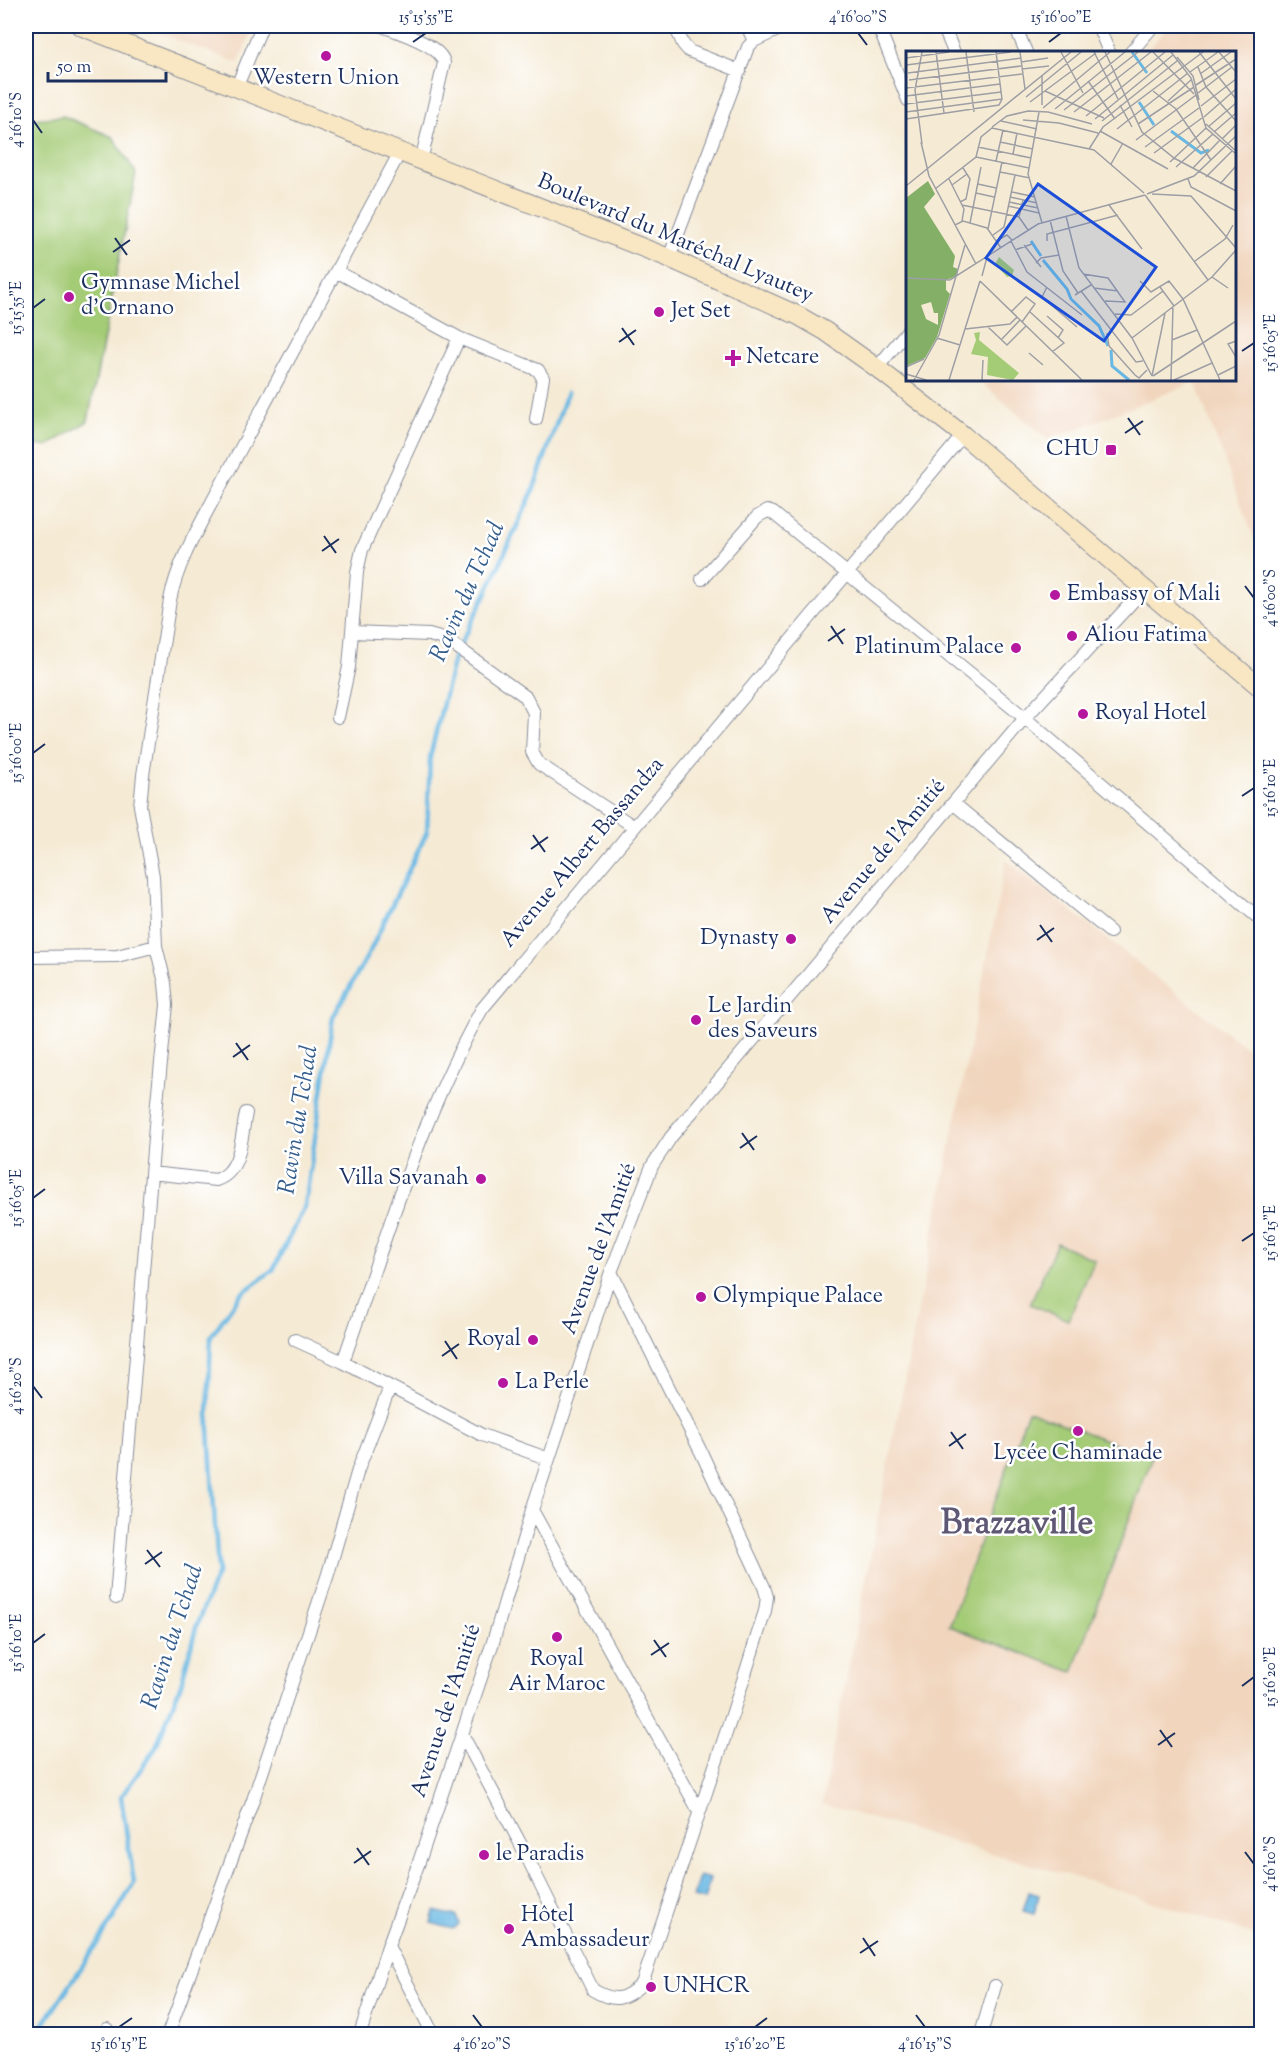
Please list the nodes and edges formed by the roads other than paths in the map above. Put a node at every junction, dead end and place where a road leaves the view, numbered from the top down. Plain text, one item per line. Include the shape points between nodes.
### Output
1 (80, 26) edge
2 (262, 26) edge
3 (382, 26) edge
4 (675, 26) edge
5 (747, 26) edge
6 (786, 26) edge
7 (878, 26) edge
8 (943, 26) edge
9 (1015, 26) edge
10 (1098, 26) edge
11 (1153, 26) edge
12 (754, 41) junction
13 (954, 51) edge
14 (1026, 51) edge
15 (1109, 51) edge
16 (1132, 51) edge
17 (740, 71) junction
18 (237, 86) junction
19 (906, 95) edge
20 (400, 152) junction
21 (421, 161) junction
22 (669, 258) junction
23 (336, 271) junction
24 (906, 332) edge
25 (459, 338) junction
26 (877, 368) junction
27 (536, 419) dead end
28 (963, 435) junction
29 (846, 573) junction
30 (702, 579) dead end
31 (1145, 588) junction
32 (352, 632) junction
33 (1262, 689) edge
34 (338, 717) dead end
35 (1025, 718) junction
36 (953, 803) junction
37 (633, 826) junction
38 (1262, 921) edge
39 (1110, 932) dead end
40 (156, 946) junction
41 (26, 957) edge
42 (246, 1113) dead end
43 (151, 1173) junction
44 (611, 1272) junction
45 (295, 1340) dead end
46 (342, 1362) junction
47 (390, 1387) junction
48 (549, 1459) junction
49 (532, 1510) junction
50 (116, 1598) dead end
51 (462, 1734) junction
52 (699, 1811) junction
53 (388, 1946) junction
54 (995, 1986) dead end
55 (168, 2034) edge
56 (360, 2034) edge
57 (433, 2034) edge
58 (981, 2034) edge

1 - 18 main road, Boulevard du Maréchal Lyautey
2 - 18 street
3 - 21 street via 433,48 443,58
4 - 17 street via 689,51
5 - 12 street
6 - 12 street
7 - 19 street
8 - 13 street
9 - 14 street
10 - 15 street
11 - 16 street
12 - 17 street via 744,54
17 - 22 street
18 - 20 main road, Boulevard du Maréchal Lyautey
20 - 21 main road, Boulevard du Maréchal Lyautey
20 - 23 street
21 - 22 main road, Boulevard du Maréchal Lyautey
22 - 26 main road, Boulevard du Maréchal Lyautey via 797,315
23 - 25 street
23 - 40 street via 175,578 140,806 153,876
24 - 26 street
25 - 27 street via 538,370 543,378
25 - 32 street via 362,550
26 - 28 main road, Boulevard du Maréchal Lyautey
28 - 29 street, Avenue Albert Bassandza
28 - 31 main road, Boulevard du Maréchal Lyautey
29 - 30 street via 779,516 767,511 757,517
29 - 35 street
29 - 37 street, Avenue Albert Bassandza
31 - 33 main road, Boulevard du Maréchal Lyautey
31 - 35 street, Avenue de l'Amitié
32 - 34 street
32 - 37 street via 429,635 447,640 526,697 534,712 532,752 539,764
35 - 36 street, Avenue de l'Amitié
35 - 38 street
36 - 39 street
36 - 44 street, Avenue de l'Amitié via 671,1137 652,1166
37 - 46 street, Avenue Albert Bassandza via 500,985 462,1044 426,1126
40 - 41 street via 117,956
40 - 43 street via 167,1005
42 - 43 street via 234,1167 224,1178
43 - 50 street
44 - 48 street, Avenue de l'Amitié
44 - 52 street via 766,1597 737,1701
45 - 46 street
46 - 47 street
47 - 48 street via 482,1435
47 - 55 street via 358,1470 253,1800
48 - 49 street, Avenue de l'Amitié
49 - 51 street, Avenue de l'Amitié
49 - 52 street
51 - 52 street via 519,1840 584,1977 603,1996 617,1999 642,1984
51 - 53 street, Avenue de l'Amitié
53 - 56 street, Avenue de l'Amitié
53 - 57 street
54 - 58 street

